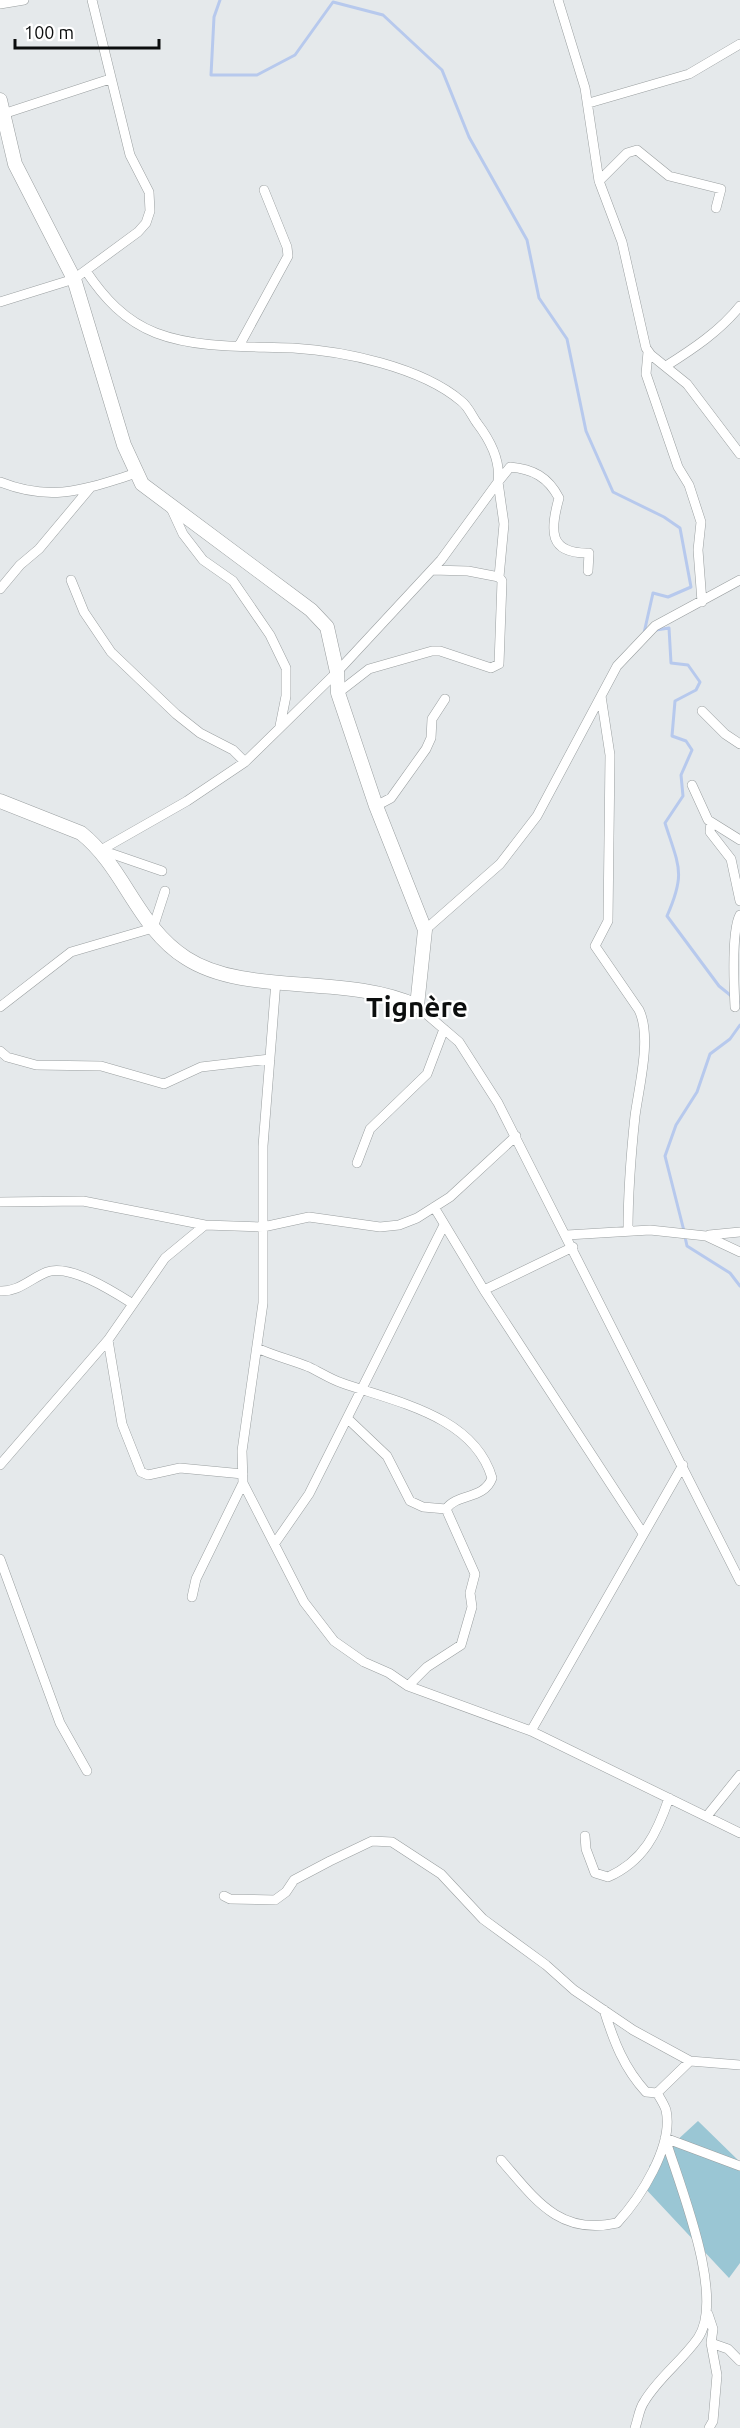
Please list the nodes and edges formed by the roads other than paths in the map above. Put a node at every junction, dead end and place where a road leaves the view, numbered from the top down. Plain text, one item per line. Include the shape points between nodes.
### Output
1 (24, 0) edge
2 (92, 0) edge
3 (558, 0) edge
4 (0, 4) edge
5 (740, 44) edge
6 (110, 79) junction
7 (589, 103) junction
8 (1, 110) edge
9 (599, 182) junction
10 (264, 190) dead end
11 (716, 208) dead end
12 (86, 271) junction
13 (74, 279) junction
14 (0, 302) edge
15 (740, 306) edge
16 (238, 346) junction
17 (648, 352) junction
18 (666, 366) junction
19 (740, 454) edge
20 (137, 473) junction
21 (0, 482) edge
22 (498, 482) junction
23 (90, 488) junction
24 (170, 505) junction
25 (432, 570) junction
26 (588, 571) dead end
27 (500, 577) junction
28 (71, 580) dead end
29 (740, 580) edge
30 (0, 589) edge
31 (702, 602) junction
32 (337, 672) junction
33 (338, 693) junction
34 (601, 696) junction
35 (445, 699) dead end
36 (702, 711) dead end
37 (280, 726) junction
38 (740, 744) edge
39 (245, 762) junction
40 (692, 785) dead end
41 (0, 801) edge
42 (376, 806) junction
43 (711, 822) junction
44 (740, 840) edge
45 (101, 850) junction
46 (162, 871) dead end
47 (165, 891) dead end
48 (740, 901) edge
49 (740, 915) edge
50 (153, 928) junction
51 (425, 930) junction
52 (276, 981) junction
53 (417, 1006) junction
54 (0, 1007) edge
55 (735, 1007) dead end
56 (444, 1029) junction
57 (0, 1051) edge
58 (270, 1059) junction
59 (516, 1136) junction
60 (357, 1163) dead end
61 (0, 1202) edge
62 (434, 1208) junction
63 (444, 1224) junction
64 (205, 1225) junction
65 (263, 1227) junction
66 (628, 1231) junction
67 (740, 1232) edge
68 (567, 1235) junction
69 (706, 1236) junction
70 (573, 1247) junction
71 (740, 1252) edge
72 (484, 1290) junction
73 (0, 1291) edge
74 (133, 1304) junction
75 (108, 1340) junction
76 (257, 1348) junction
77 (363, 1390) junction
78 (348, 1419) junction
79 (0, 1465) edge
80 (683, 1465) junction
81 (243, 1478) junction
82 (446, 1509) junction
83 (642, 1532) junction
84 (275, 1542) junction
85 (0, 1559) edge
86 (3, 1574) edge
87 (740, 1581) edge
88 (192, 1597) dead end
89 (408, 1686) junction
90 (531, 1731) junction
91 (87, 1771) dead end
92 (740, 1775) edge
93 (669, 1798) junction
94 (707, 1816) junction
95 (740, 1833) edge
96 (585, 1836) dead end
97 (224, 1896) dead end
98 (604, 2010) junction
99 (690, 2061) junction
100 (740, 2065) edge
101 (657, 2093) junction
102 (665, 2138) junction
103 (501, 2160) dead end
104 (740, 2166) edge
105 (708, 2314) junction
106 (711, 2343) junction
107 (740, 2361) edge
108 (635, 2428) edge
109 (710, 2428) edge

1 - 4 street
2 - 6 street
3 - 7 street
5 - 7 street via 689,74
6 - 8 street
6 - 12 street via 130,155 149,192 150,211 138,232
7 - 9 street
8 - 13 main road via 15,164
9 - 11 street via 627,153 637,150 669,176 721,189
9 - 17 street via 622,242
10 - 16 street via 288,256
12 - 13 street
12 - 16 street via 109,302 157,333
13 - 14 street
13 - 20 main road via 124,445
15 - 18 street via 695,348
16 - 22 street via 327,351 424,378 462,401 489,439 499,472
17 - 18 street
17 - 31 street via 646,374 701,522 698,559
18 - 19 street via 687,384
20 - 23 street
20 - 24 main road via 142,484
21 - 23 street via 57,494
22 - 25 street
22 - 26 street via 510,467 528,468 552,485 559,498 554,537 560,547 574,554 589,553
22 - 27 street via 504,524
23 - 30 street
24 - 32 main road via 311,610 327,627
24 - 37 street via 183,534 203,560 232,581 270,635 286,668
25 - 27 street
25 - 32 street
27 - 33 street via 503,614 501,658 496,666 491,668 432,651 369,669
28 - 39 street via 84,612 111,652 176,714
29 - 31 street
31 - 34 street via 655,626 617,666
32 - 33 main road
32 - 37 street
33 - 42 main road
34 - 51 street via 537,816 500,864
34 - 66 street via 610,755 608,921 595,946 639,1010 643,1022 644,1050 628,1193
35 - 42 street via 432,718 426,749 391,798
36 - 38 street
37 - 39 street
39 - 45 street via 187,801
40 - 43 street
41 - 45 main road via 81,833
42 - 51 main road
43 - 44 street
43 - 48 street via 710,832 731,859
45 - 46 street
45 - 50 main road via 138,911
47 - 50 street
49 - 55 street via 732,966
50 - 52 main road via 168,946 208,971
50 - 54 street via 71,952
51 - 53 main road
52 - 53 main road via 358,989
52 - 58 street
53 - 56 street
56 - 59 street via 459,1042
56 - 60 street via 427,1074 370,1129
57 - 58 street via 7,1057 36,1065 101,1066 164,1084 201,1067
58 - 65 street via 263,1146
59 - 62 street
59 - 68 street
61 - 64 street via 83,1201
62 - 63 street
62 - 65 street via 399,1225 380,1227 309,1217
63 - 72 street
63 - 77 street
64 - 65 street
64 - 74 street via 165,1258
65 - 76 street via 263,1303
66 - 68 street
66 - 69 street
67 - 69 street
68 - 70 street
69 - 71 street
70 - 72 street
70 - 80 street
72 - 83 street
73 - 74 street via 15,1289 52,1271 95,1280
74 - 75 street
75 - 79 street
75 - 81 street via 122,1424 141,1472 148,1475 180,1468
76 - 77 street
76 - 81 street via 242,1451
77 - 78 street
77 - 82 street via 425,1412 465,1434 482,1452 492,1478 488,1487
78 - 82 street via 387,1456 410,1501 423,1507
78 - 84 street via 309,1494
80 - 83 street
80 - 87 street
81 - 84 street
81 - 88 street via 196,1579
82 - 89 street via 475,1574 470,1593 472,1607 461,1646
83 - 90 street
84 - 89 street via 304,1602 334,1641
85 - 86 street
86 - 91 street via 60,1723
89 - 90 street
90 - 93 street
92 - 94 street
93 - 94 street
93 - 96 street via 648,1848 633,1863 608,1877 595,1874
94 - 95 street
97 - 98 street via 274,1900 294,1880 330,1861 372,1841 392,1842 441,1874 483,1918
98 - 99 street
98 - 101 street via 616,2048 631,2075 646,2092
99 - 100 street
99 - 101 street
101 - 102 street via 666,2110
102 - 103 street via 657,2162 629,2210 617,2223 599,2227 572,2222 545,2210
102 - 104 street
102 - 105 street via 700,2252
105 - 106 street via 713,2329
105 - 108 street via 699,2337 643,2402
106 - 107 street via 728,2349
106 - 109 street via 717,2375

